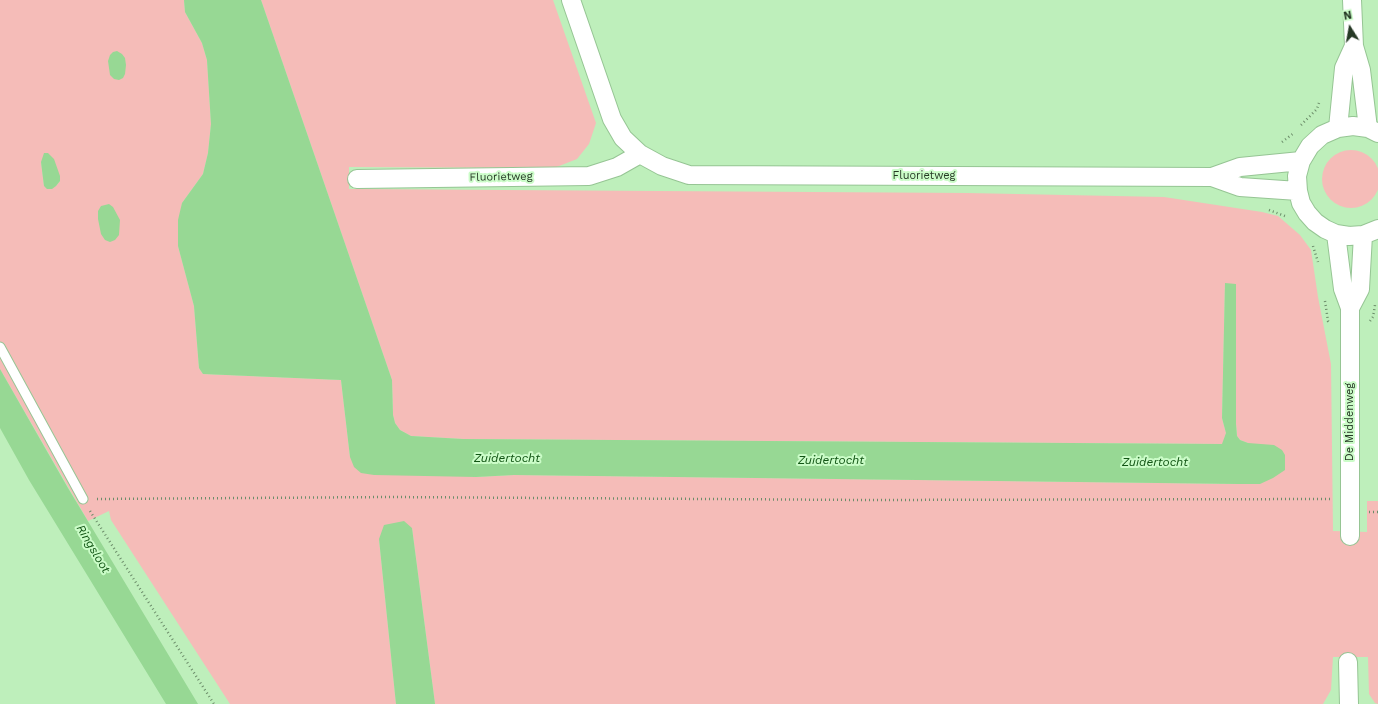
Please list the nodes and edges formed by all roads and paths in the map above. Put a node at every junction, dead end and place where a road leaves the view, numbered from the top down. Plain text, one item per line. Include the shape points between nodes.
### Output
1 (571, 0) edge
2 (1352, 0) edge
3 (1354, 46) junction
4 (1338, 128) junction
5 (1373, 130) edge
6 (640, 154) junction
7 (1301, 161) junction
8 (1212, 177) junction
9 (357, 179) dead end
10 (1298, 191) junction
11 (1370, 232) edge
12 (1336, 234) junction
13 (1350, 308) junction
14 (0, 347) edge
15 (83, 499) junction
16 (1335, 499) dead end
17 (1364, 512) dead end
18 (1378, 512) edge
19 (1350, 536) dead end
20 (1348, 662) dead end
21 (214, 704) edge
22 (1348, 704) edge

1 - 6 street, Fluorietweg via 612,119 623,138
2 - 3 street
3 - 4 street via 1344,68
3 - 5 street
4 - 5 street via 1353,126
4 - 7 street via 1322,135 1310,146
6 - 8 street, Fluorietweg via 662,166 689,175
6 - 9 street, Fluorietweg via 589,176
7 - 8 street, Fluorietweg via 1240,167
7 - 10 street via 1297,176
8 - 10 street, Fluorietweg via 1240,187
10 - 12 street via 1304,208 1315,222
11 - 12 street via 1349,236
11 - 13 street, De Middenweg via 1360,289
12 - 13 street, De Middenweg via 1342,289
13 - 19 street, De Middenweg
14 - 15 lane
15 - 16 path
15 - 21 path
17 - 18 path
20 - 22 street

